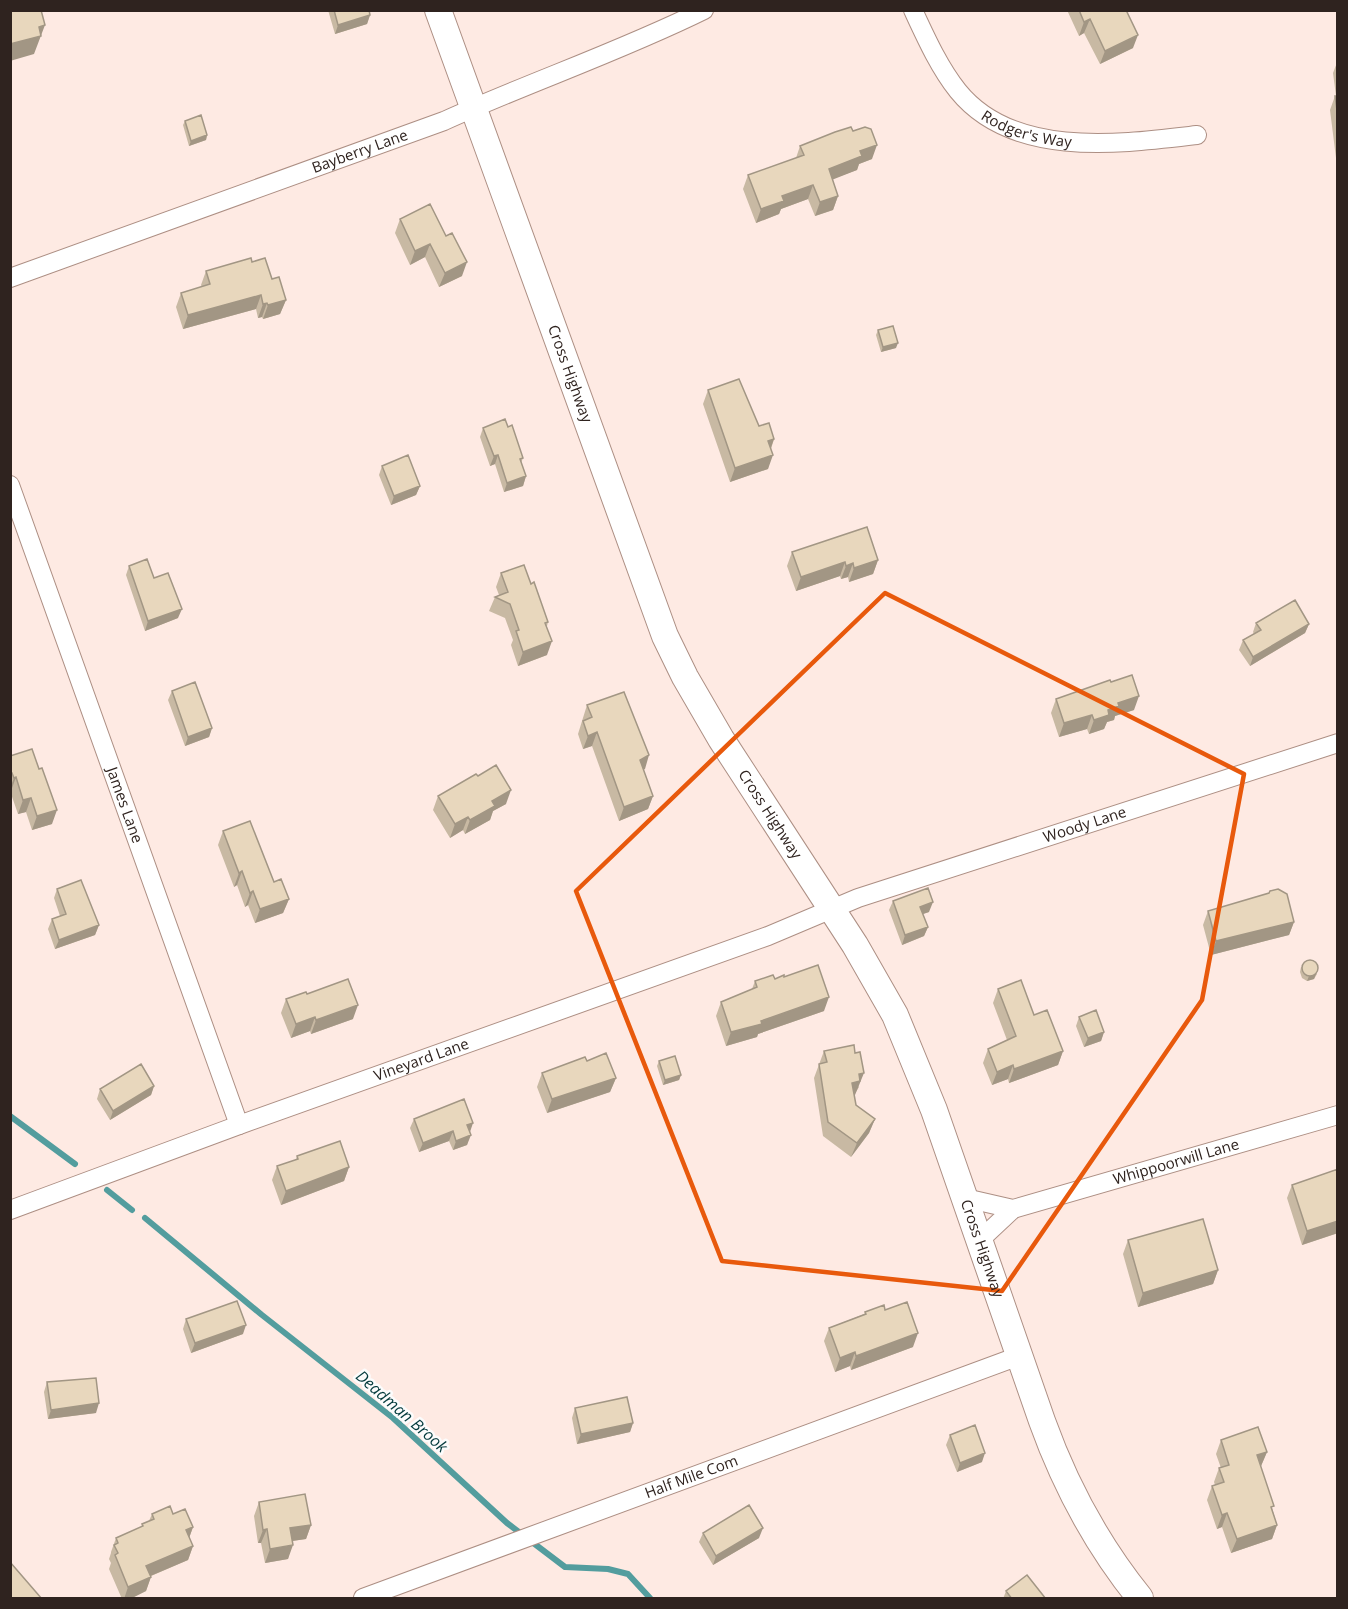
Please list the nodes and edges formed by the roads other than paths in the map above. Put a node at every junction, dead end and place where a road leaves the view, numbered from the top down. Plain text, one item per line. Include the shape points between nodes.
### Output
1 (438, 10) edge
2 (704, 10) edge
3 (913, 10) edge
4 (475, 107) junction
5 (1197, 135) dead end
6 (10, 278) edge
7 (10, 486) edge
8 (1338, 743) edge
9 (832, 910) junction
10 (1338, 1115) edge
11 (239, 1125) junction
12 (965, 1198) junction
13 (1013, 1209) junction
14 (10, 1210) edge
15 (980, 1240) junction
16 (1020, 1356) junction
17 (363, 1599) edge
18 (1140, 1599) edge

1 - 4 street, Cross Highway
2 - 4 street, Bayberry Lane
3 - 5 street, Rodger's Way via 933,53 959,93 1009,128 1032,137 1061,141 1158,140
4 - 6 street, Bayberry Lane via 385,144
4 - 9 street, Cross Highway via 665,636 721,739
7 - 11 street, James Lane
8 - 9 street, Woody Lane via 858,898
9 - 11 street, Vineyard Lane
9 - 12 street, Cross Highway via 870,969 898,1023
10 - 13 street, Whippoorwill Lane
11 - 14 street, Vineyard Lane
12 - 13 street, Whippoorwill Lane
12 - 15 street, Cross Highway
13 - 15 street, Whippoorwill Lane
15 - 16 street, Cross Highway
16 - 17 street, Half Mile Com
16 - 18 street, Cross Highway via 1069,1485 1099,1539

